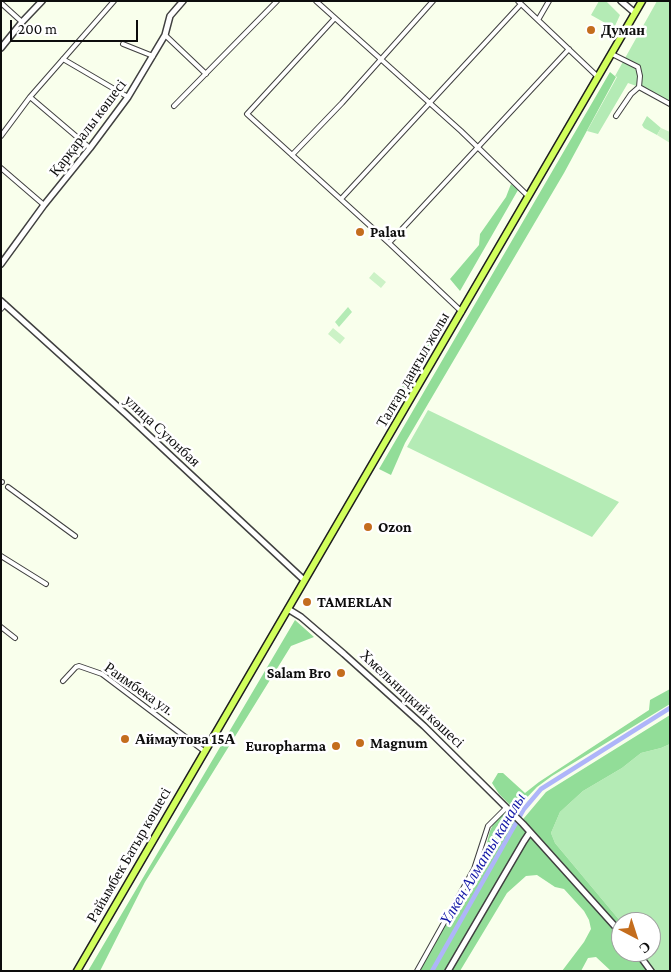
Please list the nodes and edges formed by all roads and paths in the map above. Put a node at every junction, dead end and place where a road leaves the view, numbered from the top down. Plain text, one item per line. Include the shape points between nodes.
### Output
1 (42, 1) edge
2 (114, 1) edge
3 (182, 1) edge
4 (277, 1) edge
5 (316, 1) edge
6 (432, 1) edge
7 (549, 1) edge
8 (621, 1) edge
9 (642, 1) edge
10 (1, 3) edge
11 (519, 3) edge
12 (635, 13) junction
13 (335, 18) junction
14 (538, 20) junction
15 (22, 22) junction
16 (165, 35) junction
17 (123, 44) dead end
18 (1, 48) edge
19 (569, 49) junction
20 (612, 54) junction
21 (153, 56) junction
22 (64, 59) junction
23 (382, 59) junction
24 (206, 74) junction
25 (598, 77) junction
26 (639, 87) junction
27 (30, 97) junction
28 (128, 97) junction
29 (430, 103) junction
30 (670, 104) edge
31 (174, 106) dead end
32 (616, 116) dead end
33 (1, 136) edge
34 (478, 147) junction
35 (90, 148) junction
36 (292, 156) junction
37 (1, 168) edge
38 (528, 196) junction
39 (341, 199) junction
40 (44, 205) junction
41 (389, 243) junction
42 (1, 264) edge
43 (2, 305) edge
44 (462, 312) junction
45 (8, 487) dead end
46 (75, 536) dead end
47 (1, 556) edge
48 (304, 580) junction
49 (46, 584) dead end
50 (288, 609) junction
51 (1, 627) edge
52 (16, 638) dead end
53 (64, 681) dead end
54 (204, 751) junction
55 (506, 808) junction
56 (530, 832) junction
57 (611, 922) edge
58 (77, 971) edge
59 (417, 971) edge
60 (448, 971) edge

1 - 15 street
2 - 22 street
3 - 16 street, Қарқаралы көшесі via 170,16
4 - 24 street
5 - 13 street
6 - 23 street
7 - 14 street
8 - 12 street
9 - 12 main road, Талғар даңғыл жолы
10 - 15 street
11 - 14 street
11 - 29 street
12 - 20 main road, Талғар даңғыл жолы
13 - 23 street
13 - 36 street via 247,114
14 - 19 street
15 - 18 street
16 - 21 street, Қарқаралы көшесі
16 - 24 street
17 - 21 street
19 - 25 street
19 - 34 street
20 - 25 main road, Талғар даңғыл жолы
20 - 26 street via 638,67
21 - 28 street, Қарқаралы көшесі
22 - 27 street
22 - 28 street
23 - 29 street
23 - 36 street
24 - 31 street
25 - 38 main road, Талғар даңғыл жолы
26 - 30 street
26 - 32 street
27 - 33 street
27 - 35 street
28 - 35 street, Қарқаралы көшесі
29 - 34 street
29 - 39 street
34 - 38 street
34 - 41 street
35 - 40 street, Қарқаралы көшесі
36 - 39 street
37 - 40 street
38 - 44 main road, Талғар даңғыл жолы
39 - 41 street
40 - 42 street, Қарқаралы көшесі
41 - 44 street
43 - 48 street, улица Суюнбая
44 - 48 main road, Талғар даңғыл жолы
45 - 46 street
47 - 49 street
48 - 50 main road, Талғар даңғыл жолы
50 - 54 main road, Талғар даңғыл жолы
50 - 55 street, Хмельницкий көшесі via 424,726
51 - 52 street
53 - 54 street, Раимбека ул. via 76,667 102,674
54 - 58 main road, Райымбек Батыр көшесі
55 - 56 street, Хмельницкий көшесі
55 - 59 street via 488,826 474,869
56 - 57 street
56 - 60 street

